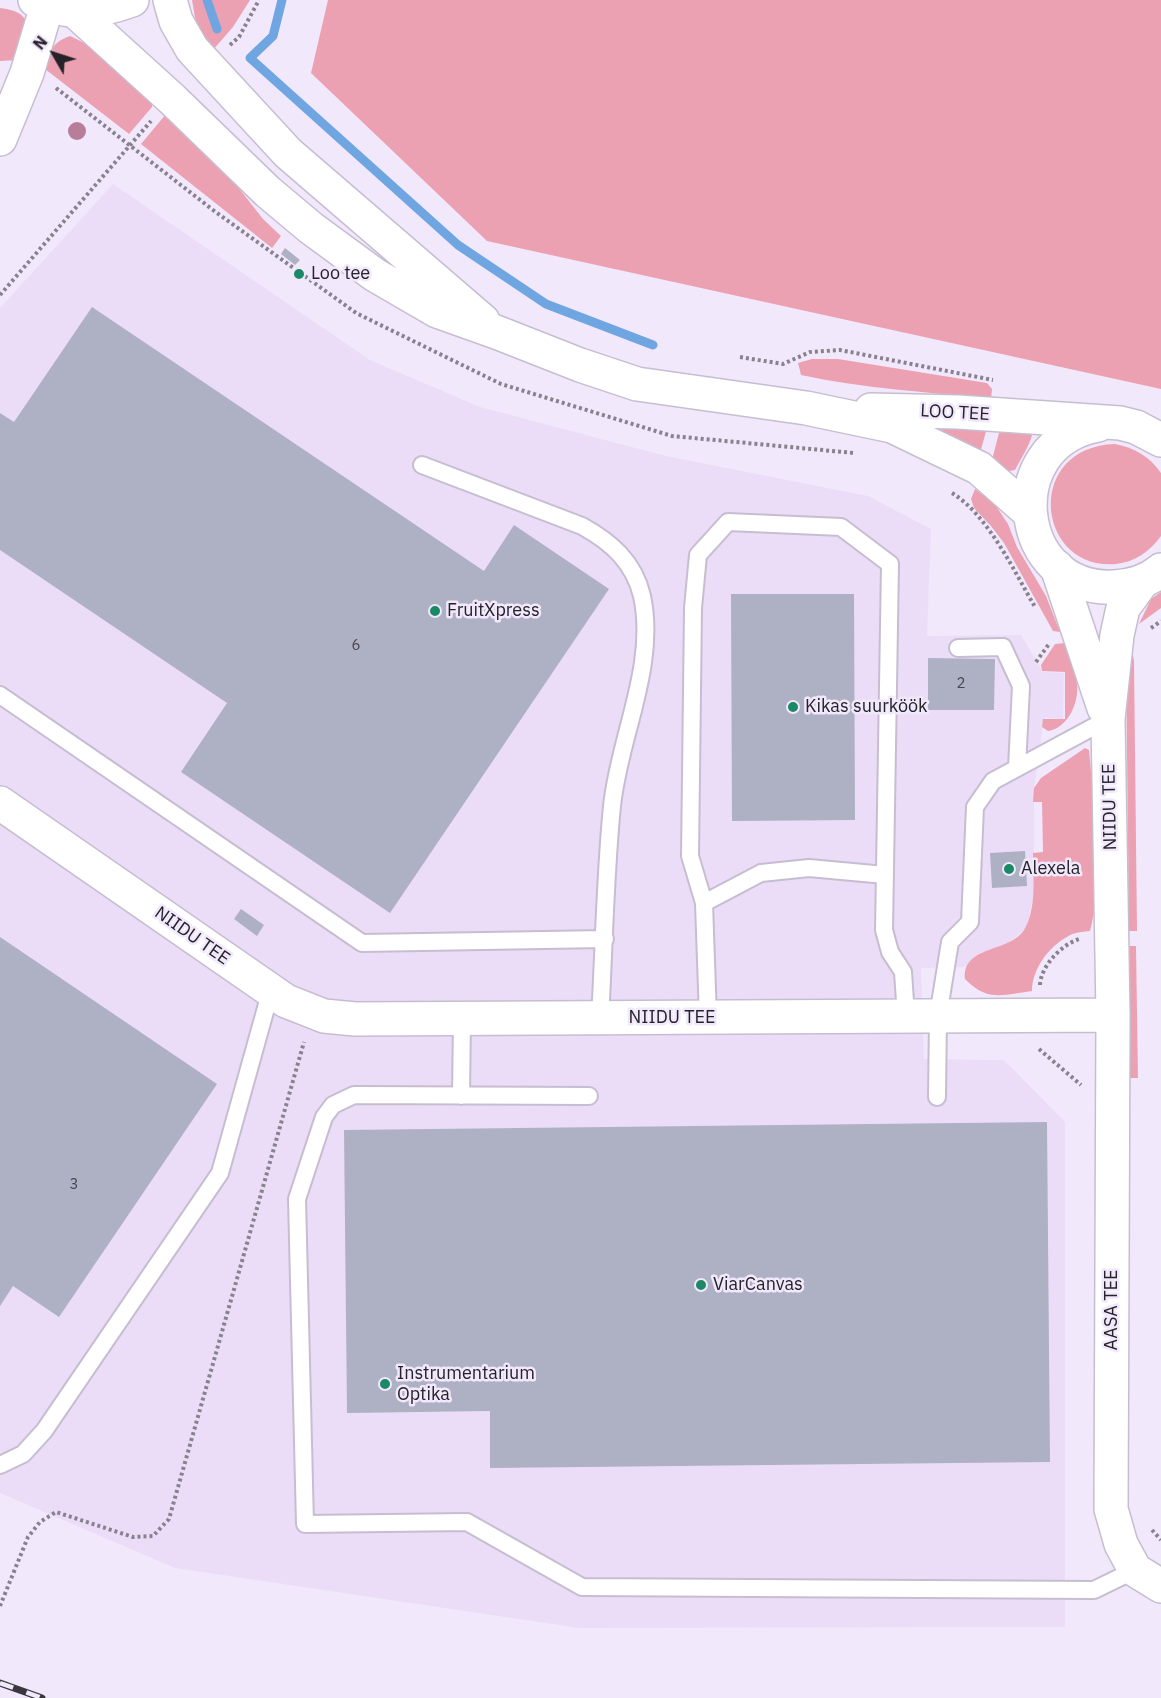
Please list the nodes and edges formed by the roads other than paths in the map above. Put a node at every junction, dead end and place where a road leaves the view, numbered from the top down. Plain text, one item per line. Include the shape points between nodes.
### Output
1 (132, 0) edge
2 (170, 0) edge
3 (53, 6) edge
4 (0, 139) edge
5 (496, 332) junction
6 (806, 408) junction
7 (1103, 424) junction
8 (1161, 440) edge
9 (422, 465) dead end
10 (1029, 512) junction
11 (1057, 567) junction
12 (1152, 576) edge
13 (958, 648) dead end
14 (0, 695) edge
15 (1108, 718) junction
16 (1017, 768) junction
17 (0, 804) edge
18 (885, 875) junction
19 (704, 903) junction
20 (605, 939) junction
21 (271, 990) junction
22 (1113, 1015) junction
23 (922, 1016) junction
24 (708, 1018) junction
25 (462, 1019) junction
26 (600, 1019) junction
27 (461, 1096) junction
28 (589, 1096) dead end
29 (937, 1098) dead end
30 (0, 1465) edge
31 (1148, 1578) edge

1 - 3 street via 108,9
2 - 5 street, LOO TEE via 176,21 192,49 288,153
3 - 4 street
3 - 5 street, LOO TEE via 172,99 311,228 375,275 437,311
5 - 6 street, LOO TEE via 637,384
6 - 7 street, LOO TEE via 958,412
6 - 10 street, LOO TEE via 892,426 980,468
7 - 8 street, LOO TEE via 1136,427
7 - 10 street, LOO TEE via 1073,432 1048,452 1033,480
9 - 20 lane via 582,526 615,548 634,573 642,594 644,640 612,805
10 - 11 street, LOO TEE via 1037,542
11 - 12 street, LOO TEE via 1071,578 1106,588
11 - 15 street, NIIDU TEE
12 - 15 street, NIIDU TEE via 1123,608
13 - 16 lane via 1003,647 1021,686
14 - 20 lane via 362,943
15 - 16 lane
15 - 22 street, NIIDU TEE
16 - 23 lane via 993,781 975,807 970,922 950,942
17 - 21 street, NIIDU TEE
18 - 19 lane via 809,868 761,873
18 - 19 lane via 890,564 841,527 728,522 698,555 693,608 690,856
18 - 23 lane via 884,930
19 - 24 lane
20 - 26 lane
21 - 25 street, NIIDU TEE via 286,1001 324,1016
21 - 30 lane via 220,1173 44,1431 23,1454
22 - 23 street, NIIDU TEE
22 - 31 street, AASA TEE via 1111,1509 1121,1544
23 - 24 street, NIIDU TEE
23 - 29 lane
24 - 26 street, NIIDU TEE
25 - 26 street, NIIDU TEE
25 - 27 lane
27 - 28 lane
27 - 31 lane via 354,1095 333,1105 324,1117 297,1199 305,1524 467,1522 582,1587 1094,1590

